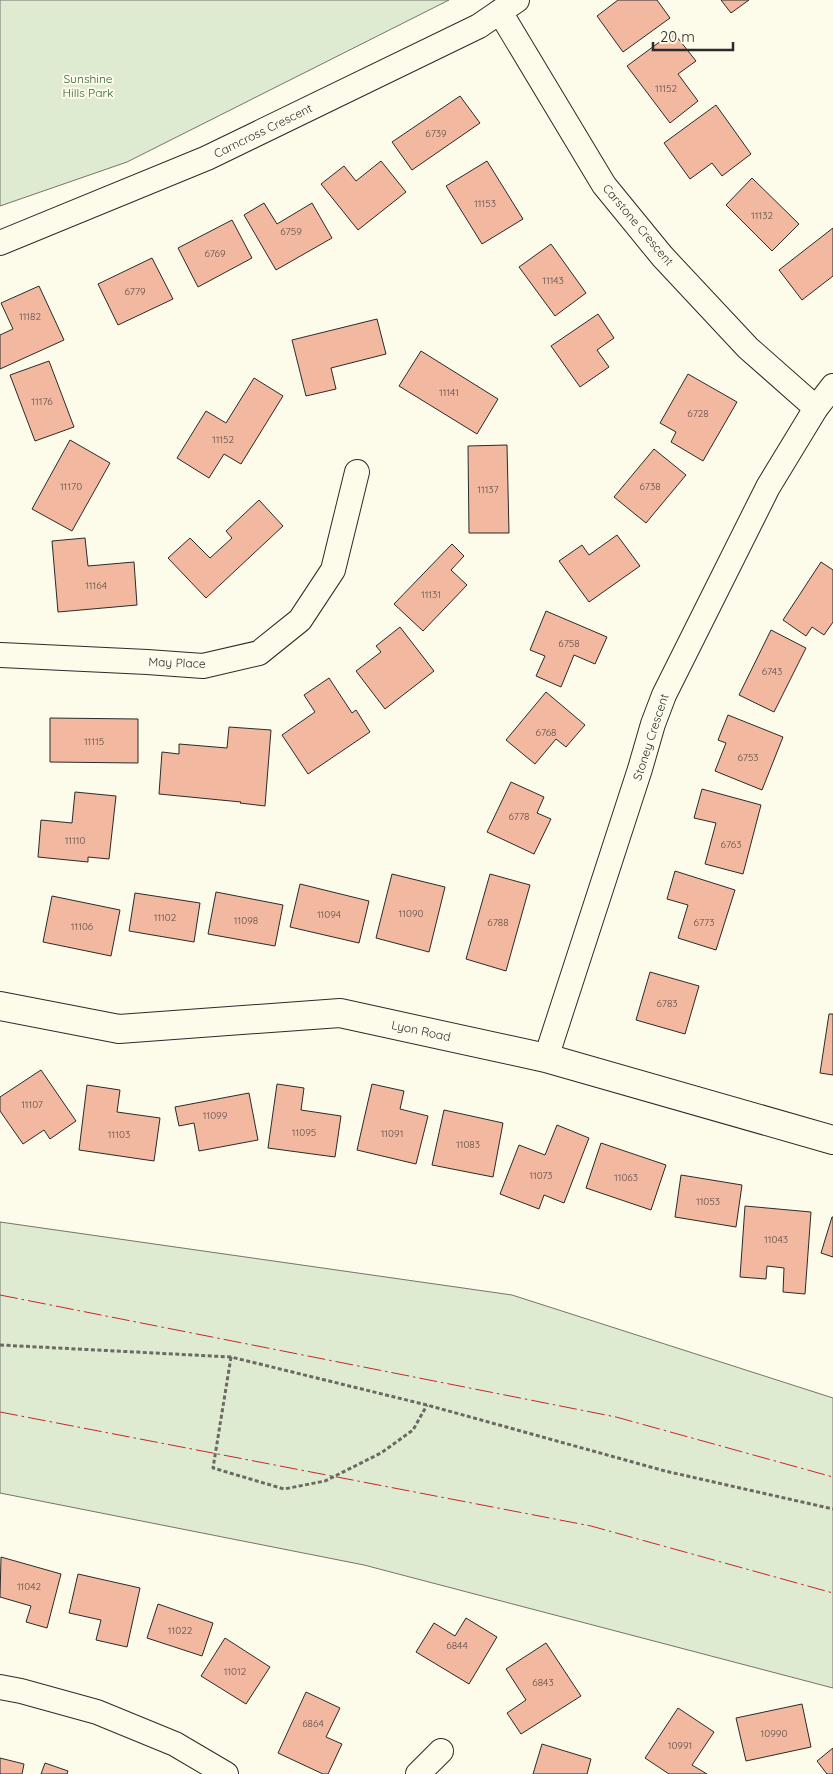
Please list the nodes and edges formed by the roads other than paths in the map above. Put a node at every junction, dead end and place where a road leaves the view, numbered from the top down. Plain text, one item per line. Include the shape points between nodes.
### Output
1 (508, 6) edge
2 (0, 243) edge
3 (833, 386) edge
4 (816, 408) junction
5 (357, 472) dead end
6 (0, 655) edge
7 (0, 1006) edge
8 (546, 1058) junction
9 (833, 1140) edge
10 (0, 1687) edge
11 (441, 1751) dead end
12 (226, 1774) edge
13 (418, 1774) edge

1 - 2 street, Carncross Crescent via 470,30 207,158
1 - 4 street, Carstone Crescent via 604,185 662,256 748,348
3 - 4 street, Stoney Crescent
4 - 8 street, Stoney Crescent via 768,488 664,695
5 - 6 street, May Place via 333,570 300,620 259,652 203,666
7 - 8 street, Lyon Road via 119,1029 340,1013
8 - 9 street, Lyon Road
10 - 12 street via 97,1712 175,1744
11 - 13 street

